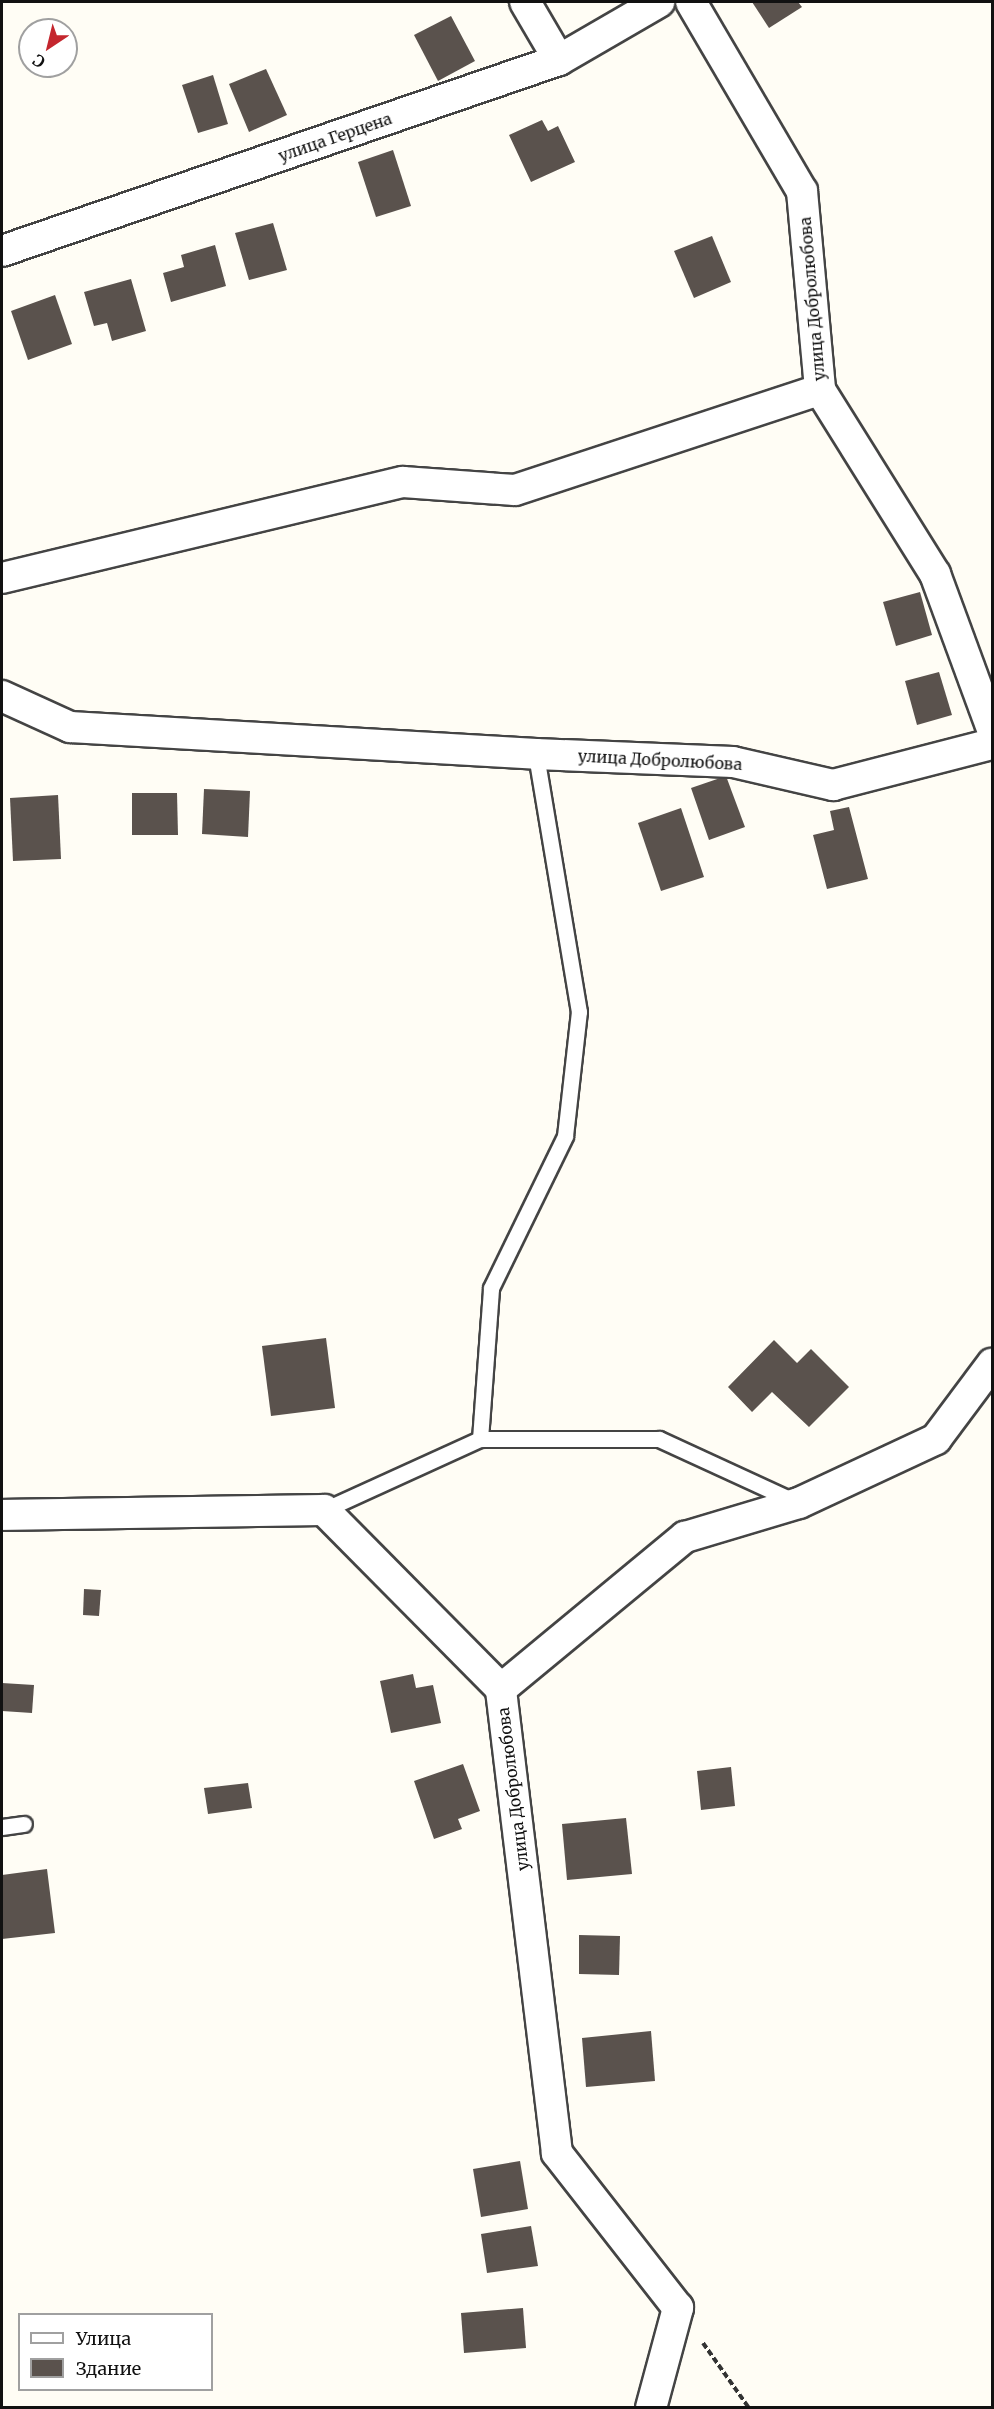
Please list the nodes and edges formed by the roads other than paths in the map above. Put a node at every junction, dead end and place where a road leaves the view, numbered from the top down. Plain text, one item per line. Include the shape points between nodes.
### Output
1 (525, 2) edge
2 (659, 2) edge
3 (691, 2) edge
4 (560, 60) junction
5 (2, 251) edge
6 (820, 390) junction
7 (2, 578) edge
8 (2, 696) edge
9 (993, 729) edge
10 (993, 744) edge
11 (536, 754) junction
12 (993, 1364) edge
13 (480, 1439) junction
14 (799, 1503) junction
15 (324, 1510) junction
16 (2, 1515) edge
17 (501, 1689) junction
18 (24, 1824) dead end
19 (2, 1827) edge
20 (651, 2408) edge

1 - 4 street
2 - 4 street, улица Герцена
3 - 6 street, улица Добролюбова via 802,191
4 - 5 street, улица Герцена
6 - 7 street via 515,490 403,482
6 - 9 street, улица Добролюбова via 934,574
8 - 11 street, улица Добролюбова via 70,727
10 - 11 street, улица Добролюбова via 833,785 733,762
11 - 13 lane via 579,1012 565,1136 491,1288
12 - 14 street, улица Добролюбова via 936,1439
13 - 14 lane via 659,1440
13 - 15 lane
14 - 17 street, улица Добролюбова via 685,1537
15 - 16 street
15 - 17 street
17 - 20 street, улица Добролюбова via 556,2153 678,2308
18 - 19 lane

